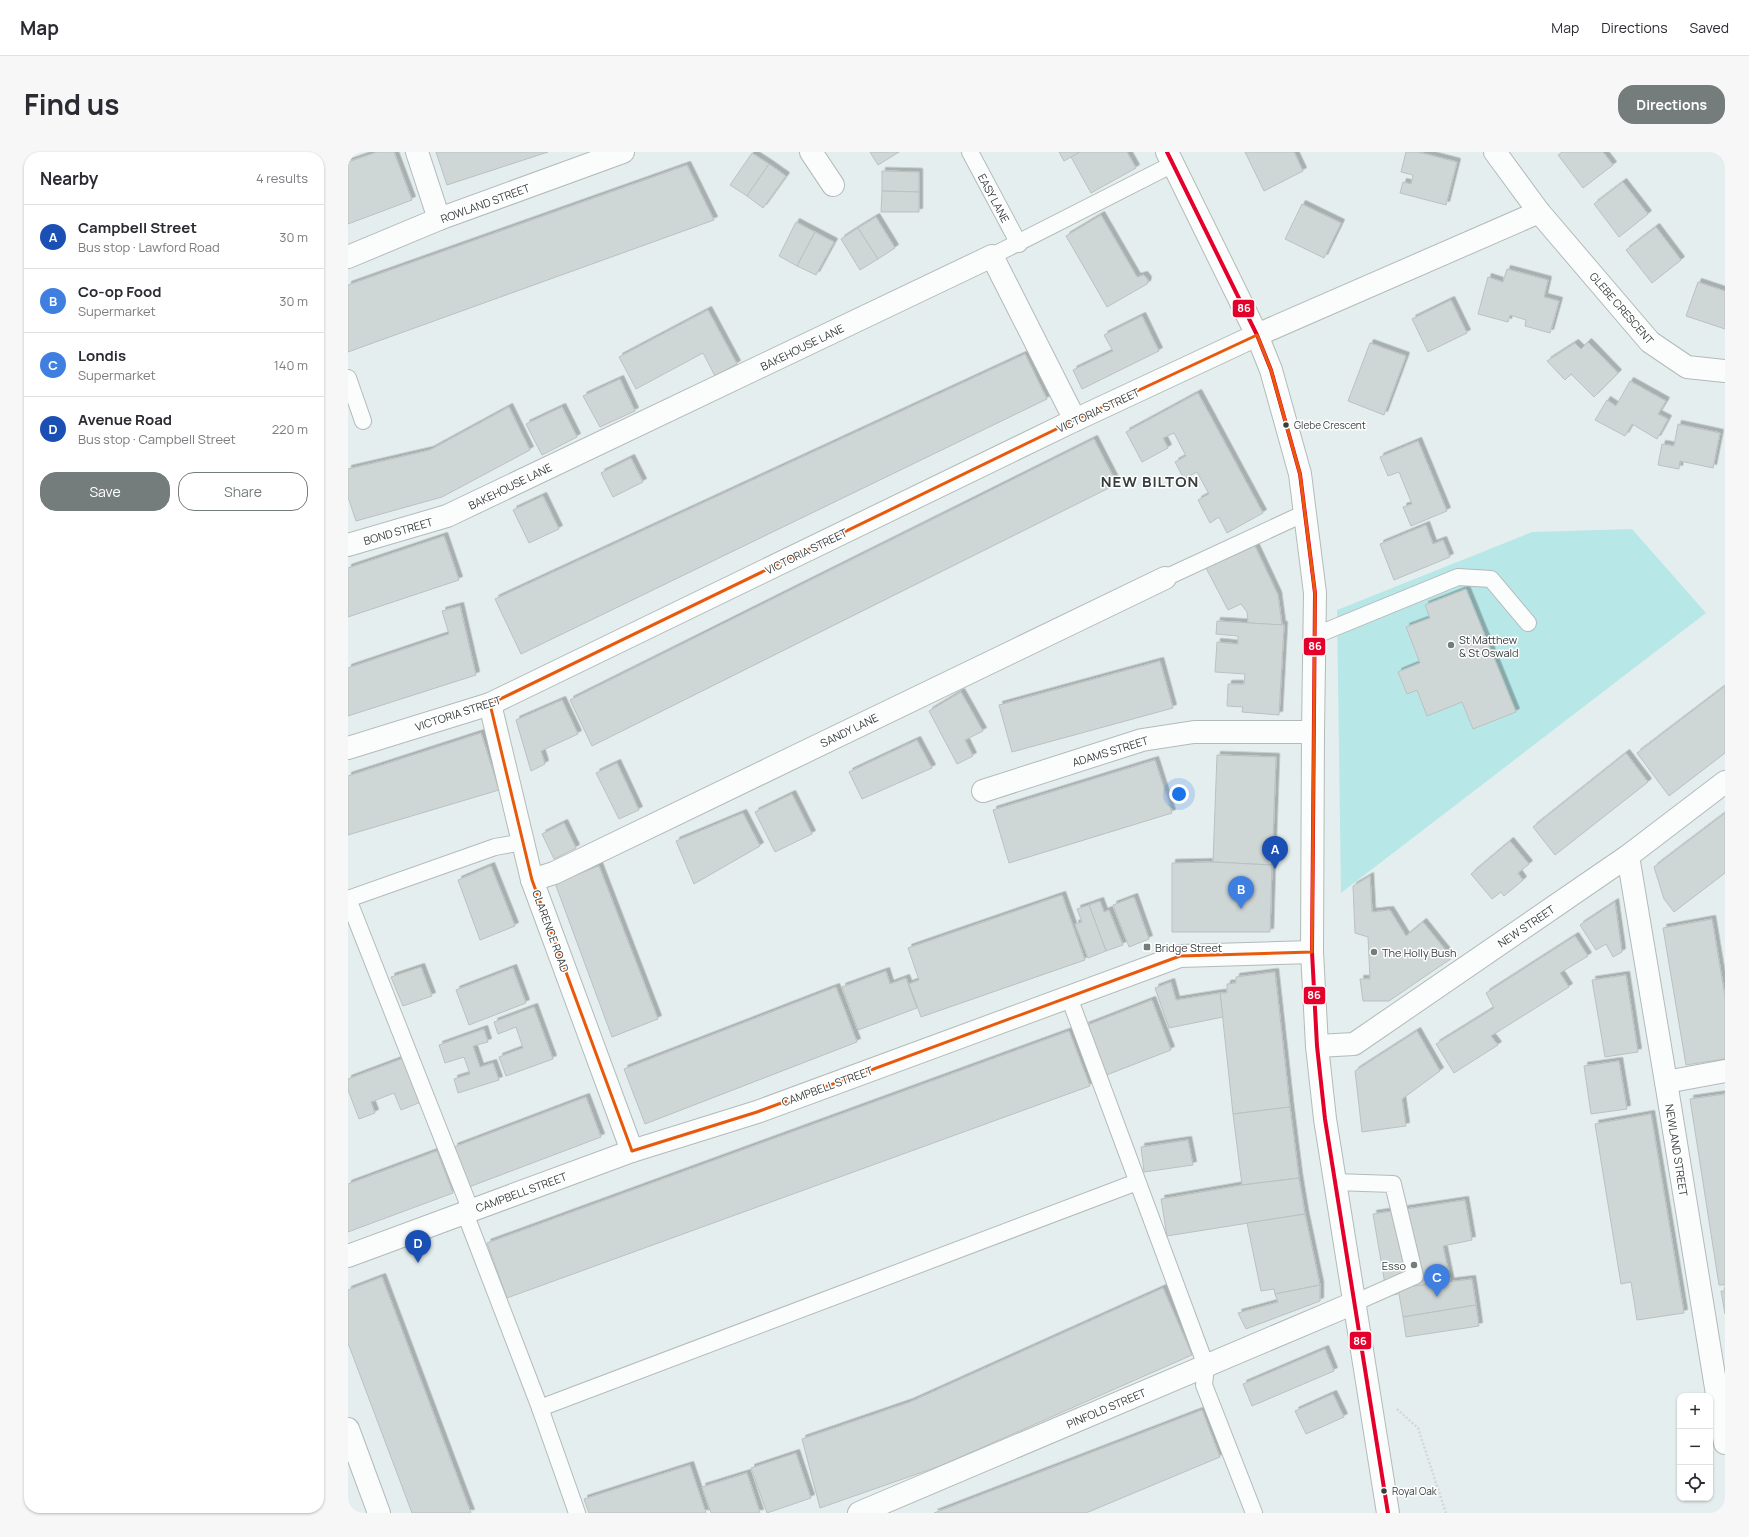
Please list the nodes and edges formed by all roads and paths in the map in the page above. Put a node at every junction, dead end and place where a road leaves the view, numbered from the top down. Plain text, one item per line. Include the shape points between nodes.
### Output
1 (417, 152) edge
2 (623, 152) edge
3 (811, 152) edge
4 (970, 152) edge
5 (1495, 152) edge
6 (1170, 158) edge
7 (833, 184) dead end
8 (1539, 212) junction
9 (439, 219) junction
10 (1018, 244) junction
11 (992, 256) junction
12 (348, 257) edge
13 (1257, 335) junction
14 (1725, 371) edge
15 (348, 378) edge
16 (363, 420) dead end
17 (1075, 420) junction
18 (1305, 513) junction
19 (447, 516) joint
20 (348, 545) edge
21 (1165, 578) joint
22 (1528, 623) dead end
23 (1314, 636) junction
24 (490, 704) junction
25 (1312, 732) junction
26 (348, 748) edge
27 (1725, 782) edge
28 (983, 791) dead end
29 (523, 842) junction
30 (1628, 856) junction
31 (532, 880) junction
32 (348, 899) edge
33 (1312, 952) junction
34 (1069, 997) junction
35 (1317, 1046) junction
36 (1725, 1072) edge
37 (1666, 1082) junction
38 (632, 1151) junction
39 (1137, 1182) junction
40 (1335, 1182) junction
41 (468, 1212) junction
42 (348, 1256) edge
43 (1354, 1302) junction
44 (1206, 1366) junction
45 (1369, 1398) junction
46 (540, 1408) junction
47 (348, 1429) edge
48 (1725, 1444) edge
49 (1388, 1510) edge
50 (379, 1513) edge
51 (577, 1513) edge
52 (859, 1513) edge
53 (1254, 1513) edge
54 (1446, 1513) edge

1 - 9 street
2 - 9 street, ROWLAND STREET
3 - 7 street
4 - 10 lane, EASY LANE
5 - 8 street, GLEBE CRESCENT
6 - 10 lane
6 - 13 street
8 - 13 street
8 - 14 street, GLEBE CRESCENT via 1650,342 1687,368
9 - 12 street, ROWLAND STREET
10 - 11 lane
11 - 17 street
11 - 19 street, BAKEHOUSE LANE
13 - 17 street, VICTORIA STREET
13 - 18 street via 1271,370 1300,474
15 - 16 lane
17 - 24 street, VICTORIA STREET
18 - 21 lane
18 - 23 street via 1315,593
19 - 20 street, BOND STREET
21 - 31 street, SANDY LANE via 554,873
22 - 23 lane via 1491,579 1458,577
23 - 25 street
24 - 26 street, VICTORIA STREET
24 - 29 street, CLARENCE ROAD
25 - 28 street, ADAMS STREET via 1194,732 1142,740
25 - 33 street
27 - 30 street, NEW STREET
29 - 31 street, CLARENCE ROAD
29 - 32 lane via 496,847
30 - 35 street, NEW STREET via 1354,1044
30 - 37 street, NEWLAND STREET
31 - 38 street, CLARENCE ROAD
32 - 41 lane
33 - 34 street, CAMPBELL STREET via 1180,956
33 - 35 street
34 - 38 street, CAMPBELL STREET via 757,1112
34 - 39 lane
35 - 40 street
36 - 37 street
37 - 48 street, NEWLAND STREET
38 - 41 street, CAMPBELL STREET
39 - 44 lane
39 - 46 lane
40 - 43 street
40 - 43 lane via 1393,1184 1415,1276
41 - 42 street, CAMPBELL STREET
41 - 46 lane
43 - 44 street, PINFOLD STREET
43 - 45 street
44 - 52 street, PINFOLD STREET
44 - 53 lane via 1204,1385
45 - 49 street
45 - 54 path via 1393,1405 1418,1428
46 - 51 lane
47 - 50 street

